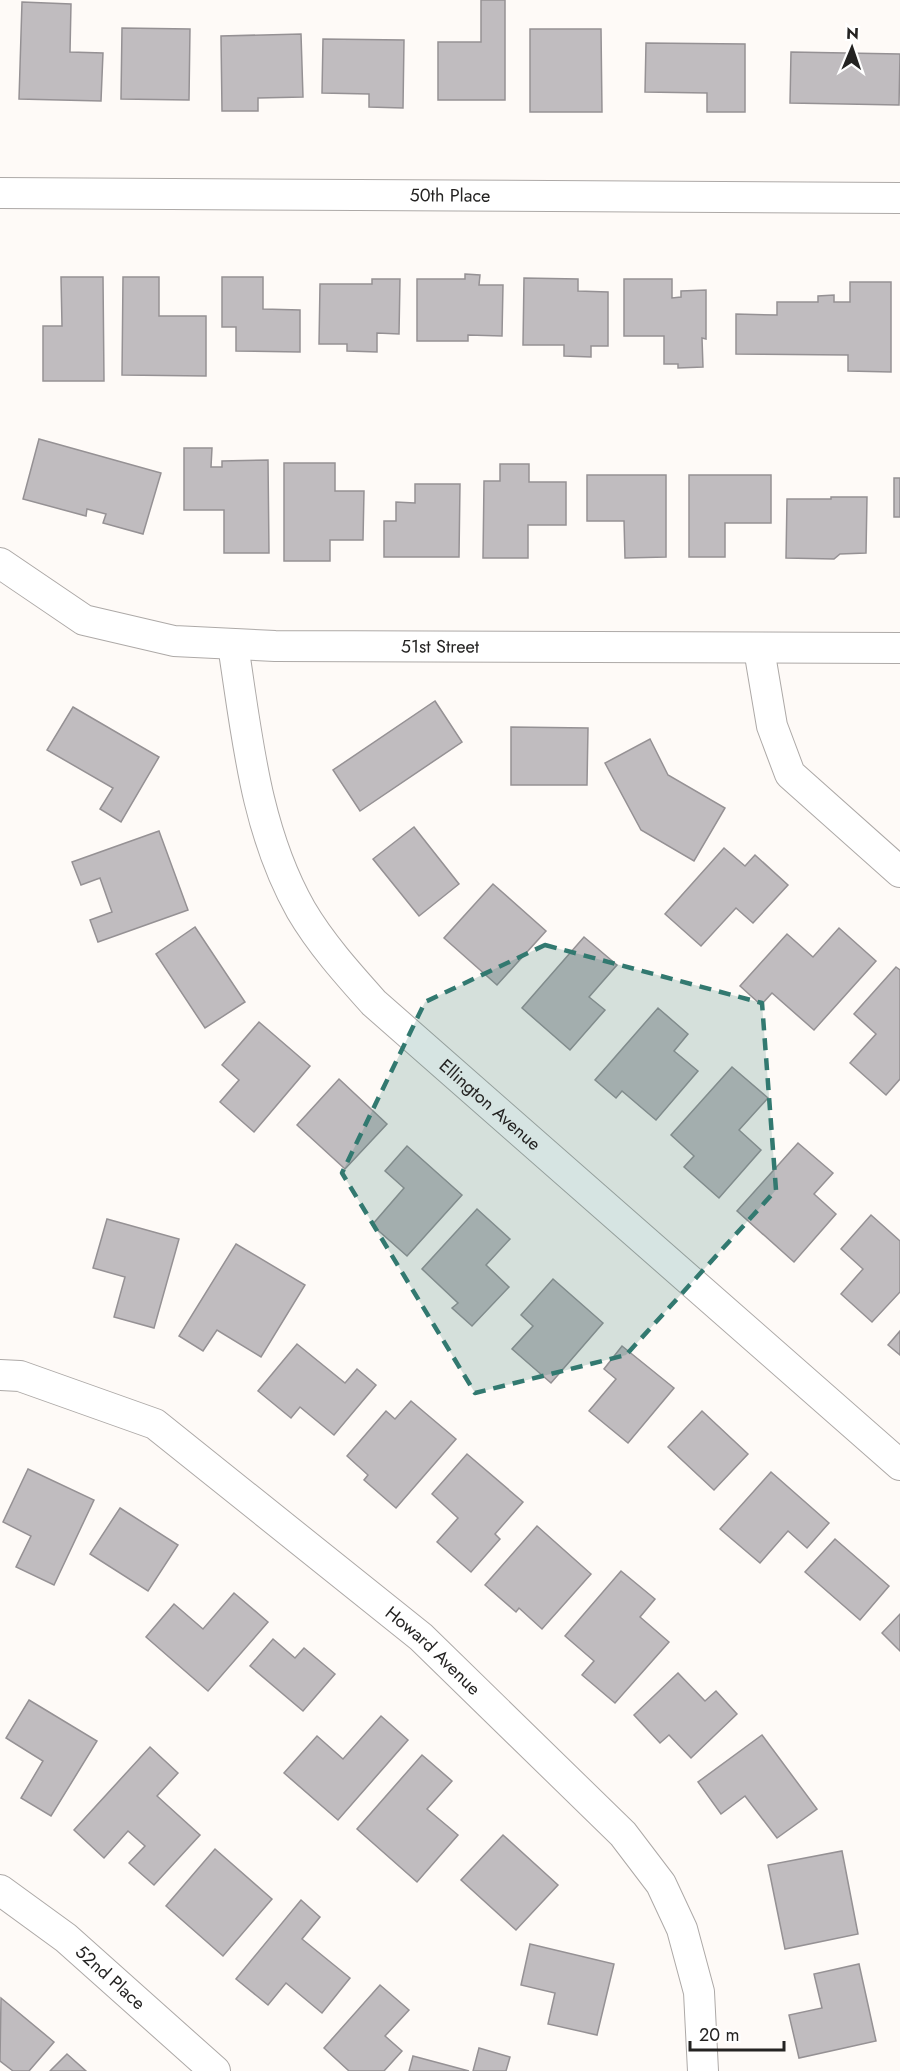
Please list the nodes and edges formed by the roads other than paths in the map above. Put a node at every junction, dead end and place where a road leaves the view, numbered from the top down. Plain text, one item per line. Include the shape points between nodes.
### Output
1 (0, 193) edge
2 (900, 198) edge
3 (0, 563) edge
4 (233, 645) junction
5 (900, 648) edge
6 (759, 649) junction
7 (900, 873) edge
8 (0, 1375) edge
9 (900, 1465) edge
10 (0, 1890) edge
11 (215, 2071) edge
12 (703, 2071) edge

1 - 2 street, 50th Place
3 - 4 street, 51st Street via 84,620 174,641
4 - 6 street, 51st Street
4 - 9 street, Ellington Avenue via 256,792 273,848 301,909 335,960 374,1004
5 - 6 street, 51st Street
6 - 7 street via 772,726 790,774
8 - 12 street, Howard Avenue via 20,1376 155,1424 421,1637 623,1834 661,1884 682,1929 699,1992
10 - 11 street, 52nd Place via 66,1938

